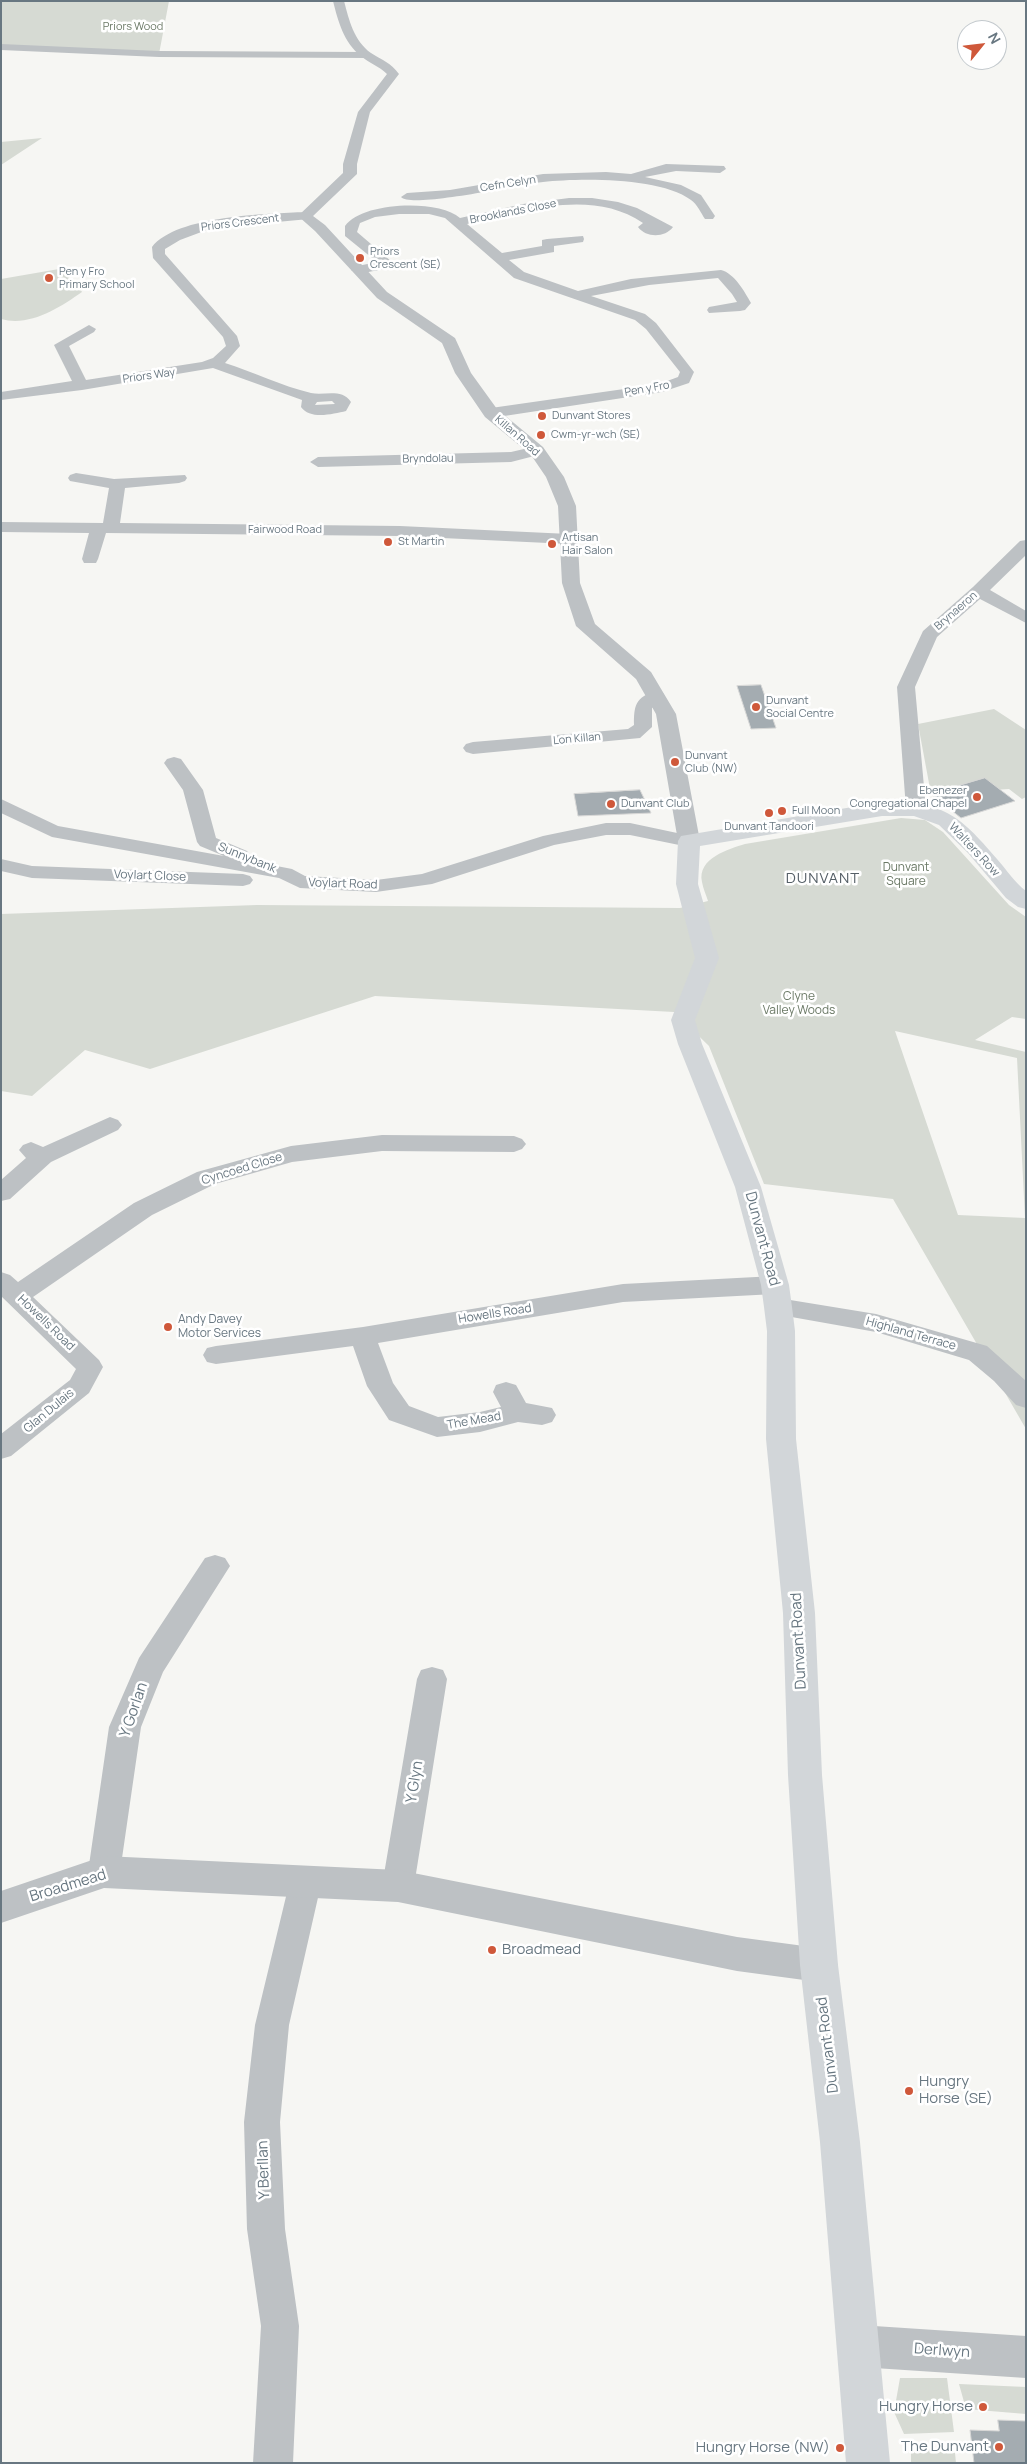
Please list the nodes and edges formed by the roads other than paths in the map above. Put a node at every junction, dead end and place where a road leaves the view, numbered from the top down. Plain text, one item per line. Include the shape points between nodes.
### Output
1 (338, 1) edge
2 (1, 47) edge
3 (366, 55) junction
4 (720, 169) dead end
5 (633, 178) junction
6 (399, 210) junction
7 (305, 216) junction
8 (709, 216) dead end
9 (459, 222) junction
10 (652, 223) dead end
11 (578, 239) dead end
12 (498, 258) junction
13 (358, 270) junction
14 (575, 296) junction
15 (714, 310) dead end
16 (89, 329) dead end
17 (216, 364) junction
18 (82, 386) junction
19 (1, 396) edge
20 (312, 398) dead end
21 (491, 413) junction
22 (315, 445) dead end
23 (537, 451) junction
24 (76, 478) dead end
25 (178, 478) dead end
26 (117, 485) junction
27 (1, 527) edge
28 (105, 528) junction
29 (569, 539) junction
30 (1026, 545) edge
31 (90, 559) dead end
32 (979, 591) junction
33 (1026, 618) edge
34 (656, 697) junction
35 (472, 748) dead end
36 (174, 763) dead end
37 (1, 806) edge
38 (916, 809) junction
39 (689, 841) junction
40 (1, 865) edge
41 (292, 878) junction
42 (1026, 902) edge
43 (110, 1126) dead end
44 (514, 1144) dead end
45 (1, 1193) edge
46 (9, 1288) edge
47 (776, 1296) junction
48 (363, 1336) junction
49 (216, 1355) dead end
50 (90, 1367) joint
51 (1026, 1398) edge
52 (522, 1406) dead end
53 (1, 1449) edge
54 (214, 1565) dead end
55 (432, 1679) dead end
56 (104, 1872) junction
57 (306, 1880) junction
58 (398, 1886) junction
59 (1, 1908) edge
60 (819, 1965) junction
61 (859, 2346) junction
62 (1026, 2357) edge
63 (273, 2463) edge
64 (868, 2463) edge

1 - 3 street via 349,33
2 - 3 street via 159,54
3 - 7 street via 384,64 392,74 364,112 350,174
4 - 5 street, Cefn Celyn via 654,169
5 - 6 street, Cefn Celyn via 543,178 450,194 407,197 394,202
5 - 8 street, Cefn Celyn via 691,194 698,198
6 - 9 street, Pen y Fro via 429,210 449,215
6 - 13 street, Pen y Fro via 372,214 356,220 351,226 350,234 385,262
7 - 13 street, Killan Road
7 - 17 street, Priors Crescent via 202,227 171,238 159,247 158,255 230,336 233,346 227,356
9 - 10 street, Brooklands Close via 533,206 587,202 633,211
9 - 12 street, Pen y Fro
11 - 12 street via 547,243 549,249
12 - 14 street, Pen y Fro via 519,274
13 - 21 street, Killan Road via 382,295 449,341 463,373
14 - 15 street via 648,281 721,274 744,303 740,307
14 - 21 street, Pen y Fro via 640,317 684,366 687,372 684,380 662,388
16 - 18 street via 61,345
17 - 18 street, Priors Way
17 - 20 street, Priors Way
18 - 19 street, Priors Way
21 - 23 street, Killan Road
22 - 23 street, Bryndolau via 318,466 512,458
23 - 29 street, Killan Road via 555,476 567,506
24 - 26 street
25 - 26 street
26 - 28 street
27 - 28 street, Fairwood Road
28 - 29 street, Fairwood Road via 400,531
28 - 31 street
29 - 34 street, Killan Road via 571,583 586,626 644,676
30 - 32 street, Brynaeron
32 - 33 street
32 - 38 street, Brynaeron via 929,635 906,687
34 - 35 street, Lon Killan via 643,706 643,727 633,734
34 - 39 street, Killan Road via 666,714
36 - 41 street, Sunnybank via 193,790 207,842
37 - 41 street, Voylart Road via 52,831
38 - 39 main road via 882,809
38 - 42 main road, Walters Row via 946,820
39 - 41 street, Voylart Road via 630,829 606,829 550,840 424,880 376,886
39 - 47 main road, Dunvant Road via 687,884 707,958 683,1020 748,1188
40 - 41 street, Voylart Close via 32,872
43 - 45 street via 36,1154
44 - 46 street, Cyncoed Close via 468,1151 382,1143 291,1154 206,1178 143,1209
46 - 50 street, Howells Road
47 - 48 street, Howells Road via 623,1293
47 - 51 street, Highland Terrace via 978,1353
47 - 60 main road, Dunvant Road via 781,1331 781,1439 799,1613 805,1775
48 - 49 street, Howells Road
48 - 52 street, The Mead via 380,1386 398,1413 437,1427 480,1422
50 - 53 street, Glan Dulais via 80,1386
54 - 56 street, Y Gorlan via 150,1668 125,1727
55 - 58 street, Y Glyn
56 - 57 street, Broadmead
56 - 59 street, Broadmead
57 - 58 street, Broadmead
57 - 63 street, Y Berllan via 272,2025 262,2122 266,2229 280,2326
58 - 60 street, Broadmead via 737,1954
60 - 61 main road, Dunvant Road
61 - 62 street, Derlwyn
61 - 64 main road, Dunvant Road

